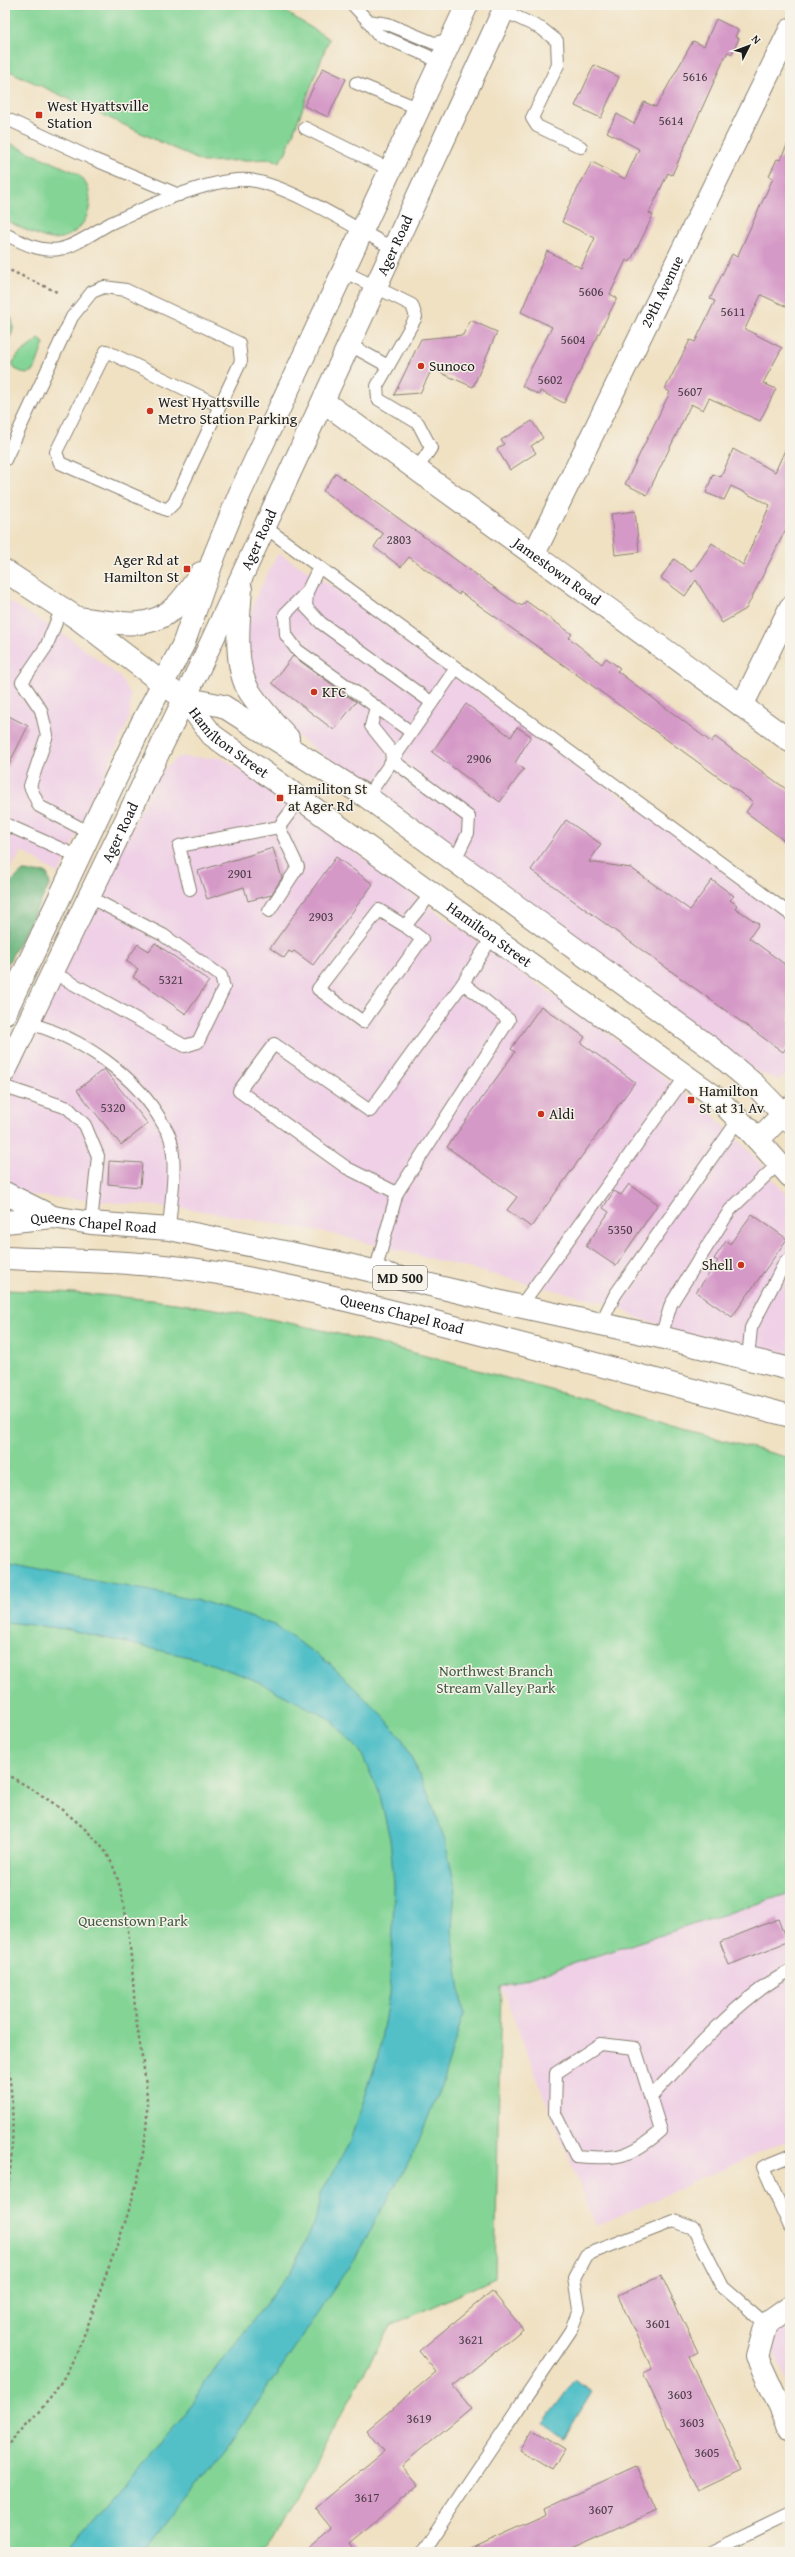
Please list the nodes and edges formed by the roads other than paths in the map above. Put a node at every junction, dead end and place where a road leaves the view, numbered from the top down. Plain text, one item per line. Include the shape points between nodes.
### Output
1 (353, 5) edge
2 (467, 5) edge
3 (505, 8) edge
4 (368, 21) junction
5 (790, 30) edge
6 (451, 39) junction
7 (439, 64) junction
8 (356, 84) dead end
9 (420, 109) junction
10 (5, 118) edge
11 (305, 128) dead end
12 (580, 147) dead end
13 (391, 170) junction
14 (179, 195) junction
15 (361, 232) junction
16 (5, 234) edge
17 (394, 249) junction
18 (343, 271) junction
19 (377, 286) junction
20 (350, 345) junction
21 (388, 366) junction
22 (324, 402) junction
23 (220, 406) junction
24 (5, 460) edge
25 (417, 469) junction
26 (265, 527) junction
27 (215, 554) junction
28 (534, 554) junction
29 (319, 567) junction
30 (5, 571) edge
31 (242, 574) junction
32 (307, 592) junction
33 (790, 608) edge
34 (70, 613) junction
35 (456, 668) junction
36 (162, 683) junction
37 (184, 698) junction
38 (431, 702) junction
39 (742, 706) junction
40 (376, 707) junction
41 (410, 732) junction
42 (790, 741) edge
43 (307, 758) junction
44 (392, 760) junction
45 (367, 797) junction
46 (300, 800) junction
47 (5, 824) edge
48 (279, 827) junction
49 (90, 833) junction
50 (79, 857) junction
51 (455, 860) junction
52 (190, 889) dead end
53 (431, 894) junction
54 (88, 897) junction
55 (269, 911) dead end
56 (790, 914) edge
57 (405, 926) junction
58 (492, 937) junction
59 (52, 972) junction
60 (463, 984) junction
61 (5, 1013) edge
62 (28, 1023) junction
63 (5, 1071) edge
64 (686, 1076) junction
65 (5, 1087) edge
66 (788, 1114) edge
67 (739, 1119) junction
68 (758, 1140) junction
69 (784, 1169) edge
70 (5, 1192) edge
71 (397, 1193) junction
72 (53, 1217) junction
73 (5, 1222) edge
74 (91, 1223) junction
75 (169, 1229) junction
76 (5, 1258) edge
77 (790, 1259) edge
78 (375, 1272) junction
79 (520, 1307) junction
80 (601, 1323) junction
81 (661, 1337) junction
82 (748, 1359) junction
83 (790, 1369) edge
84 (790, 1416) edge
85 (790, 1971) edge
86 (650, 2097) junction
87 (790, 2156) edge
88 (790, 2227) edge
89 (790, 2307) edge
90 (766, 2324) junction
91 (790, 2429) edge
92 (790, 2513) edge
93 (422, 2552) edge
94 (709, 2552) edge

1 - 4 lane
2 - 6 main road, Ager Road
3 - 12 lane via 542,29 557,41 558,65 532,118 537,126
3 - 17 main road, Ager Road
4 - 6 lane via 388,24 434,43
4 - 7 lane via 377,34 428,56
5 - 28 main road, 29th Avenue
6 - 7 main road, Ager Road
7 - 9 main road, Ager Road
8 - 9 lane
9 - 13 main road, Ager Road
10 - 14 lane
11 - 13 lane
13 - 15 main road, Ager Road
14 - 15 lane via 235,179 262,182 305,201
14 - 16 lane via 59,249 31,247
15 - 17 lane
15 - 18 main road, Ager Road
17 - 19 main road, Ager Road
18 - 19 lane
18 - 27 main road, Ager Road
19 - 20 main road, Ager Road
19 - 21 lane via 412,305 416,317
20 - 21 lane
20 - 22 main road, Ager Road
21 - 25 lane via 377,386 378,399 418,423 431,448
22 - 25 main road, Jamestown Road
22 - 26 main road, Ager Road
23 - 23 lane via 106,351 56,452 60,463 167,510 174,503
23 - 24 lane via 241,361 239,343 126,290 104,287 92,292 72,317
25 - 28 main road, Jamestown Road
26 - 29 lane
26 - 31 main road, Ager Road
27 - 34 main road via 177,606 160,618 135,624
27 - 36 main road, Ager Road via 183,645
28 - 39 main road, Jamestown Road
29 - 32 lane
29 - 35 lane
30 - 34 main road, Hamilton Street
31 - 37 main road, Ager Road
31 - 43 main road via 237,634 243,679 271,720
32 - 38 lane via 306,607 321,622
32 - 40 lane via 285,614 286,635 297,650
33 - 39 main road
34 - 36 main road, Hamilton Street
34 - 49 lane via 22,682 41,710 47,735 30,786 39,806
35 - 38 lane
35 - 56 lane
36 - 37 main road, Hamilton Street
36 - 49 main road, Ager Road
37 - 43 main road, Hamilton Street via 223,706
37 - 46 main road, Hamilton Street via 212,735
37 - 54 main road, Ager Road
38 - 41 lane
39 - 42 main road, Jamestown Road
40 - 41 lane
40 - 44 lane via 371,726 391,751
41 - 44 lane
43 - 45 main road, Hamilton Street
44 - 45 lane
44 - 51 lane via 469,817 468,833
45 - 51 main road, Hamilton Street
46 - 48 lane
46 - 53 main road, Hamilton Street
47 - 50 lane
48 - 52 lane via 179,846
48 - 55 lane via 298,867
49 - 50 main road, Ager Road
50 - 61 main road, Ager Road
51 - 66 main road, Hamilton Street via 711,1048
53 - 57 lane
53 - 58 main road, Hamilton Street
54 - 59 main road, Ager Road
54 - 59 lane via 163,935 221,976 224,988 198,1042 185,1046
57 - 57 lane via 379,910 318,989 363,1022 422,939
58 - 60 lane
58 - 64 main road, Hamilton Street
59 - 62 main road, Ager Road
60 - 71 lane via 509,1020
60 - 71 lane via 370,1111 274,1044 239,1091 347,1168
62 - 63 main road, Ager Road
62 - 75 lane via 83,1046 129,1080 155,1109 171,1139 173,1171
64 - 67 main road, Hamilton Street via 718,1099
64 - 79 lane
65 - 74 lane via 68,1108 86,1125 98,1156
66 - 68 main road
67 - 68 main road, Hamilton Street
67 - 80 lane via 615,1295
68 - 69 main road, Hamilton Street
69 - 81 lane via 730,1210 671,1304
70 - 72 main road
71 - 78 lane
72 - 73 main road, Queens Chapel Road / MD 500
72 - 74 main road, Queens Chapel Road / MD 500
74 - 75 main road, Queens Chapel Road / MD 500
75 - 78 main road, Queens Chapel Road / MD 500
76 - 84 main road, Queens Chapel Road / MD 500 via 146,1264 218,1273 337,1298 576,1357
77 - 82 lane via 785,1262 751,1328
78 - 79 main road, Queens Chapel Road / MD 500
79 - 80 main road, Queens Chapel Road / MD 500
80 - 81 main road, Queens Chapel Road / MD 500
81 - 82 main road, Queens Chapel Road / MD 500
82 - 83 main road, Queens Chapel Road / MD 500
85 - 86 lane via 774,1979 710,2034
86 - 86 lane via 635,2048 600,2044 556,2073 556,2114 576,2156 606,2159 641,2148 660,2131
87 - 88 lane via 764,2167
89 - 90 main road
90 - 91 main road via 757,2357
90 - 93 lane via 723,2287 693,2228 674,2221 586,2255 574,2278 578,2309 571,2330
92 - 94 lane

